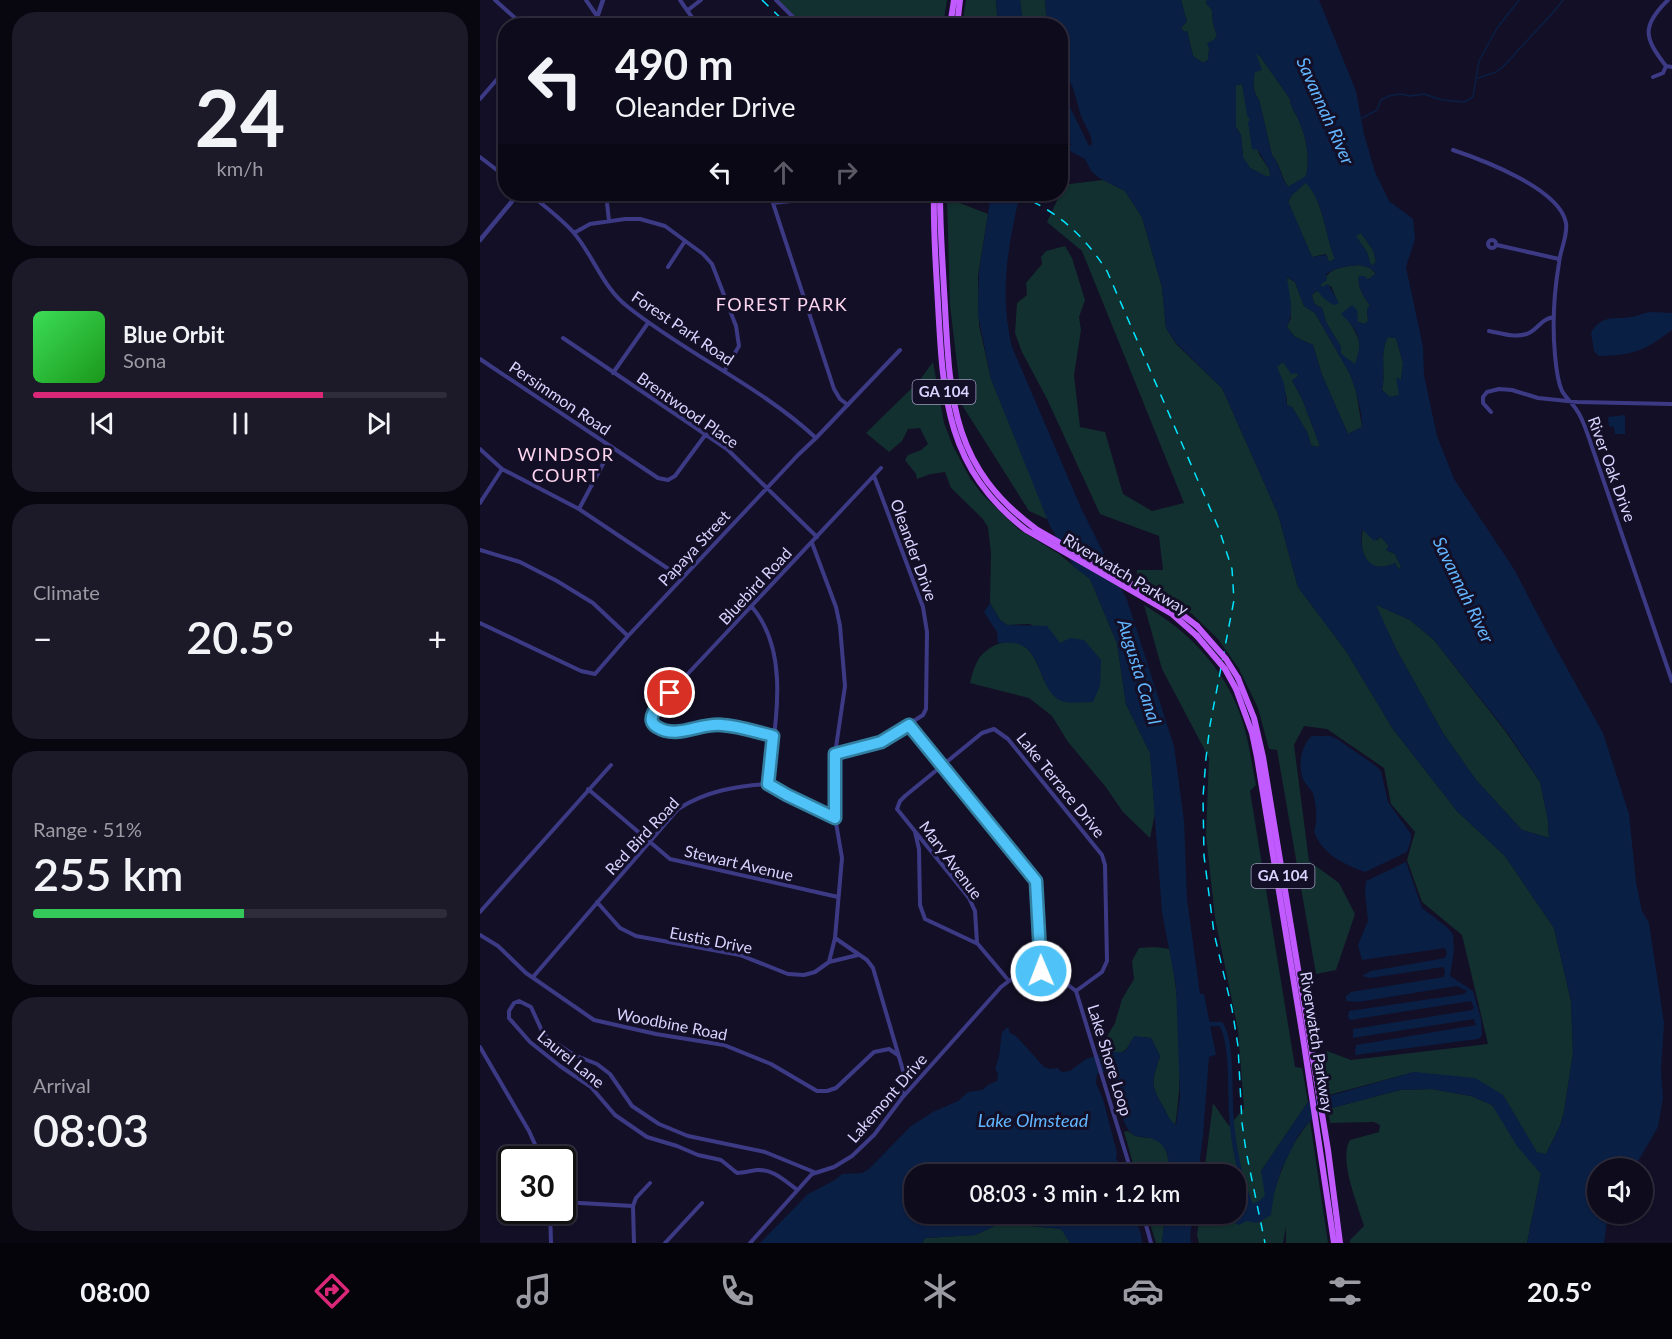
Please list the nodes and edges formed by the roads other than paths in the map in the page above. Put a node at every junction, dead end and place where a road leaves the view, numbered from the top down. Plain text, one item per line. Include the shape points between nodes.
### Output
1 (495, 0) edge
2 (586, 0) edge
3 (603, 0) edge
4 (680, 0) edge
5 (701, 0) edge
6 (776, 0) edge
7 (954, 0) edge
8 (960, 0) edge
9 (1668, 0) edge
10 (688, 10) junction
11 (596, 15) junction
12 (515, 18) edge
13 (595, 18) edge
14 (598, 18) edge
15 (693, 18) edge
16 (794, 18) edge
17 (951, 18) edge
18 (958, 18) edge
19 (1666, 66) junction
20 (1672, 67) edge
21 (1653, 77) dead end
22 (498, 78) edge
23 (480, 99) edge
24 (1453, 150) dead end
25 (480, 157) edge
26 (498, 171) edge
27 (512, 201) edge
28 (538, 201) edge
29 (607, 201) edge
30 (792, 201) edge
31 (935, 201) edge
32 (939, 201) edge
33 (773, 203) joint
34 (937, 209) junction
35 (609, 221) junction
36 (574, 233) junction
37 (480, 240) edge
38 (685, 241) junction
39 (1497, 245) dead end
40 (1559, 259) junction
41 (668, 267) dead end
42 (1554, 317) junction
43 (648, 322) junction
44 (1489, 331) dead end
45 (563, 338) dead end
46 (900, 350) dead end
47 (480, 359) edge
48 (725, 370) junction
49 (613, 373) junction
50 (1570, 402) junction
51 (1672, 404) edge
52 (848, 405) junction
53 (1491, 412) dead end
54 (706, 434) junction
55 (816, 438) junction
56 (612, 447) junction
57 (480, 449) edge
58 (881, 468) dead end
59 (502, 469) junction
60 (874, 476) junction
61 (767, 488) junction
62 (480, 503) edge
63 (579, 508) junction
64 (817, 537) junction
65 (812, 543) junction
66 (480, 550) edge
67 (682, 578) junction
68 (752, 607) junction
69 (480, 623) edge
70 (628, 636) junction
71 (1672, 681) edge
72 (909, 725) junction
73 (773, 736) junction
74 (835, 754) junction
75 (611, 765) dead end
76 (942, 767) junction
77 (768, 784) junction
78 (588, 789) junction
79 (835, 818) junction
80 (915, 831) junction
81 (650, 840) junction
82 (838, 897) junction
83 (597, 902) junction
84 (480, 912) edge
85 (480, 934) edge
86 (835, 938) junction
87 (977, 943) junction
88 (858, 955) junction
89 (829, 962) junction
90 (1041, 971) junction
91 (533, 977) junction
92 (1009, 981) junction
93 (1076, 991) junction
94 (480, 1047) edge
95 (480, 1055) edge
96 (898, 1055) junction
97 (487, 1058) junction
98 (904, 1074) junction
99 (915, 1083) junction
100 (902, 1098) junction
101 (536, 1146) edge
102 (1128, 1164) edge
103 (814, 1172) junction
104 (650, 1183) dead end
105 (796, 1189) junction
106 (576, 1203) edge
107 (702, 1203) dead end
108 (633, 1206) junction
109 (550, 1224) edge
110 (1146, 1224) edge
111 (551, 1243) edge
112 (634, 1243) edge
113 (665, 1243) edge
114 (750, 1243) edge
115 (1152, 1243) edge
116 (1334, 1243) edge
117 (1340, 1243) edge

1 - 12 street
2 - 11 street
3 - 11 street
4 - 10 street
5 - 10 street
6 - 16 street
7 - 17 main road
8 - 18 main road
9 - 19 street via 1652,18 1647,31
10 - 15 street
11 - 13 street
11 - 14 street
19 - 20 street
19 - 21 street
22 - 23 street
24 - 40 street, River Oak Drive via 1527,182 1551,200 1566,222
25 - 26 street
27 - 37 street
28 - 36 street, Forest Park Road
29 - 35 street
30 - 33 street
31 - 34 main road, Riverwatch Parkway / GA 104
32 - 34 main road, Riverwatch Parkway / GA 104
33 - 52 street via 834,389
34 - 116 main road, Riverwatch Parkway / GA 104, bridge via 944,395 968,463 989,494 1013,519 1184,623 1225,669 1236,689 1257,757
34 - 117 main road, Riverwatch Parkway / GA 104, bridge via 948,367 957,420 970,452 990,484 1036,529 1172,607 1197,626 1226,659 1251,710 1263,757
35 - 36 street via 590,224
35 - 38 street via 651,221
36 - 43 street, Forest Park Road via 612,292
38 - 41 street
38 - 48 street via 712,264 735,326 739,346
39 - 40 street
40 - 42 street, River Oak Drive
42 - 44 street via 1544,319 1533,331 1522,335
42 - 50 street, River Oak Drive via 1559,379
43 - 48 street, Forest Park Road
43 - 49 street
45 - 49 street, Brentwood Place
46 - 52 street, Papaya Street
47 - 56 street, Persimmon Road
48 - 55 street, Forest Park Road
49 - 54 street, Brentwood Place
50 - 51 street
50 - 53 street via 1496,389 1483,396
50 - 71 street, River Oak Drive via 1589,438
52 - 55 street, Papaya Street
54 - 56 street, Persimmon Road via 668,480 658,478
54 - 61 street, Brentwood Place via 728,449
55 - 61 street, Papaya Street
56 - 63 street
57 - 59 street
58 - 60 street, Bluebird Road
59 - 62 street
59 - 63 street
60 - 64 street, Bluebird Road
60 - 72 street, Oleander Drive via 922,607 927,632 926,709
61 - 64 street, Brentwood Place
61 - 67 street, Papaya Street
63 - 67 street
64 - 65 street, Bluebird Road
65 - 68 street, Bluebird Road
65 - 74 street via 836,607 844,660 845,686
66 - 70 street via 520,562 565,586 593,603
67 - 70 street, Papaya Street
68 - 73 street via 765,626 776,672
68 - 73 street, Bluebird Road via 657,708 652,722 669,731 720,724
69 - 70 street, Papaya Street via 595,674
72 - 74 street, Oleander Drive via 881,742
72 - 76 street
73 - 77 street
74 - 79 street
75 - 78 street
76 - 80 street, Mary Avenue via 900,801 897,809
76 - 90 street via 1036,881
76 - 93 street, Lake Terrace Drive via 982,733 994,729 1008,739 1102,855 1107,961 1102,972
77 - 79 street
77 - 81 street, Red Bird Road via 695,798 678,809
78 - 81 street, Stewart Avenue
78 - 84 street
79 - 82 street via 842,858
80 - 87 street, Mary Avenue via 969,898 976,920
80 - 87 street via 920,905 925,919
81 - 82 street, Stewart Avenue via 670,859
81 - 83 street, Red Bird Road
82 - 86 street
83 - 89 street, Eustis Drive via 620,928 636,936 740,955 788,974 815,972
83 - 91 street, Red Bird Road
85 - 91 street, Woodbine Road
86 - 88 street
86 - 89 street
87 - 92 street
88 - 89 street, Eustis Drive
88 - 96 street via 873,968
90 - 92 street via 1023,973
90 - 93 street, Lake Shore Loop via 1053,974
91 - 96 street, Woodbine Road via 594,1020 724,1045 817,1091 836,1088 873,1052 890,1049
92 - 99 street, Lakemont Drive
93 - 102 street, Lake Shore Loop
94 - 97 street
95 - 97 street
96 - 98 street
97 - 101 street
98 - 99 street via 908,1084
98 - 100 street
99 - 100 street, Lakemont Drive
100 - 103 street, Lakemont Drive via 852,1156 834,1167
103 - 105 street, Lakemont Drive
103 - 105 street, Laurel Lane via 765,1152 688,1136 659,1124 632,1106 610,1074 548,1038 531,1007 519,1001 514,1003 509,1018 530,1042 591,1087 615,1115 640,1133 721,1160 736,1173 769,1171
104 - 108 street
105 - 114 street, Lakemont Drive
106 - 108 street
107 - 113 street
108 - 112 street
109 - 111 street
110 - 115 street

